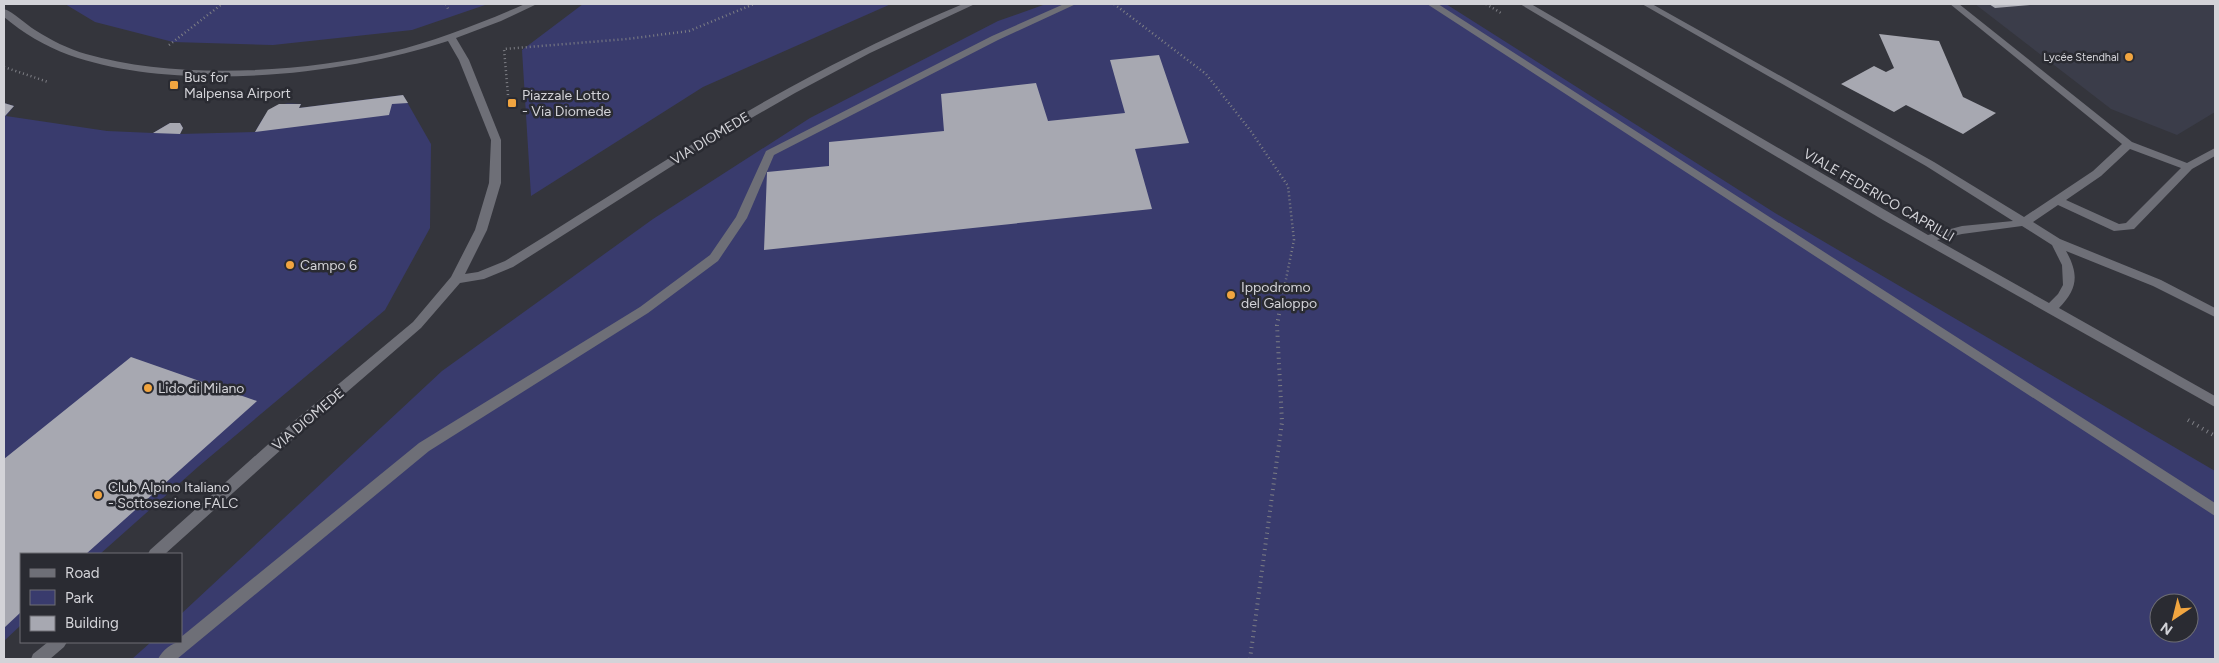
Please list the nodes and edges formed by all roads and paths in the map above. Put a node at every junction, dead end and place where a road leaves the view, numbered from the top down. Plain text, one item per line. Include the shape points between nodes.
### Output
1 (222, 4) edge
2 (532, 4) edge
3 (754, 4) edge
4 (970, 4) edge
5 (1072, 4) edge
6 (1114, 4) edge
7 (1432, 4) edge
8 (1646, 4) edge
9 (1954, 4) edge
10 (1529, 5) edge
11 (4, 12) edge
12 (450, 37) junction
13 (4, 67) edge
14 (141, 68) junction
15 (48, 82) dead end
16 (508, 96) dead end
17 (2128, 144) junction
18 (2215, 151) edge
19 (2188, 167) junction
20 (2059, 201) junction
21 (2023, 223) junction
22 (1927, 240) junction
23 (2056, 242) junction
24 (456, 279) junction
25 (2050, 310) junction
26 (2215, 313) edge
27 (2215, 402) edge
28 (2215, 510) edge
29 (157, 553) edge
30 (57, 643) edge
31 (40, 659) edge
32 (166, 659) edge
33 (1250, 659) edge

1 - 14 path
2 - 12 street
3 - 16 path via 689,31 504,49
4 - 24 street, VIA DIOMEDE via 834,67 780,96 672,160 509,264 480,276
5 - 32 street via 995,38 770,153 741,218 714,258 644,310 424,447
6 - 33 path via 1206,74 1288,186 1294,240 1277,325 1282,422
7 - 28 street
8 - 21 street via 1930,164
9 - 17 street
10 - 22 street, VIALE FEDERICO CAPRILLI
11 - 14 street via 28,31 62,49 110,64
12 - 14 street via 388,55 318,66 232,71
12 - 24 street, VIA DIOMEDE via 464,60 496,140 495,183 484,221
13 - 15 path
17 - 19 street
17 - 20 street via 2120,154
18 - 19 street
19 - 20 street via 2130,226 2118,228
20 - 21 street
21 - 22 street via 1943,232
21 - 23 street
22 - 25 street, VIALE FEDERICO CAPRILLI
23 - 25 street via 2068,265 2069,285
23 - 26 street via 2157,283
24 - 29 street, VIA DIOMEDE via 417,325 298,426
25 - 27 street, VIALE FEDERICO CAPRILLI
30 - 31 street

